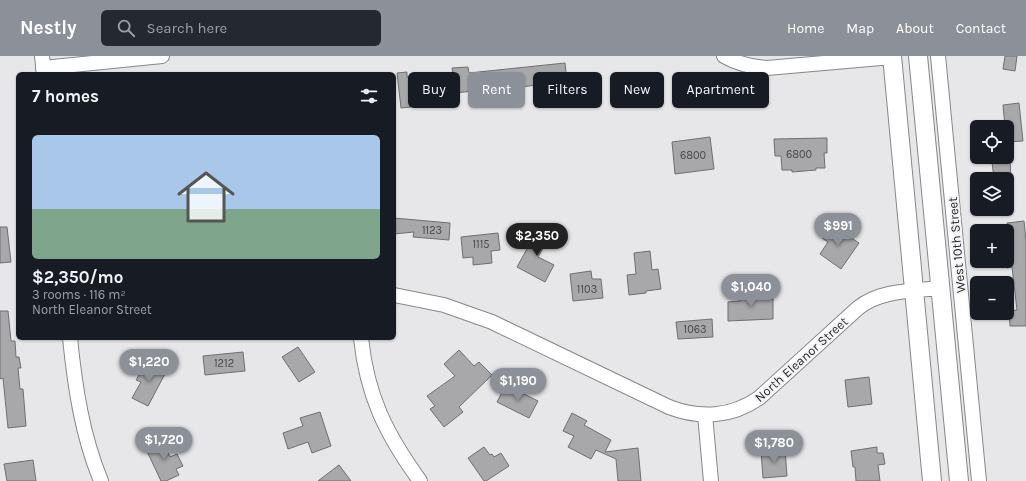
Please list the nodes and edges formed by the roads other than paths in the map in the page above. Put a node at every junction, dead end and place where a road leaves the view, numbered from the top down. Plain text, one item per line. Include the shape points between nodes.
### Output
1 (162, 56) edge
2 (724, 56) edge
3 (892, 56) edge
4 (918, 56) edge
5 (938, 56) edge
6 (43, 66) edge
7 (940, 288) junction
8 (914, 291) junction
9 (396, 295) edge
10 (70, 340) edge
11 (361, 340) edge
12 (705, 415) junction
13 (101, 481) edge
14 (420, 481) edge
15 (711, 481) edge
16 (932, 481) edge
17 (959, 481) edge
18 (979, 481) edge

1 - 6 street
2 - 3 street via 742,64 767,68
3 - 8 main road
4 - 7 main road, West 10th Street
5 - 18 street, West 10th Street
7 - 8 street, North Eleanor Street
7 - 17 main road, West 10th Street
8 - 12 street, North Eleanor Street via 871,299 760,398 733,411
8 - 16 main road
9 - 12 street, North Eleanor Street via 438,303 480,317 669,407 686,413
10 - 13 street via 78,405
11 - 14 street via 370,386 381,417 389,435
12 - 15 street

